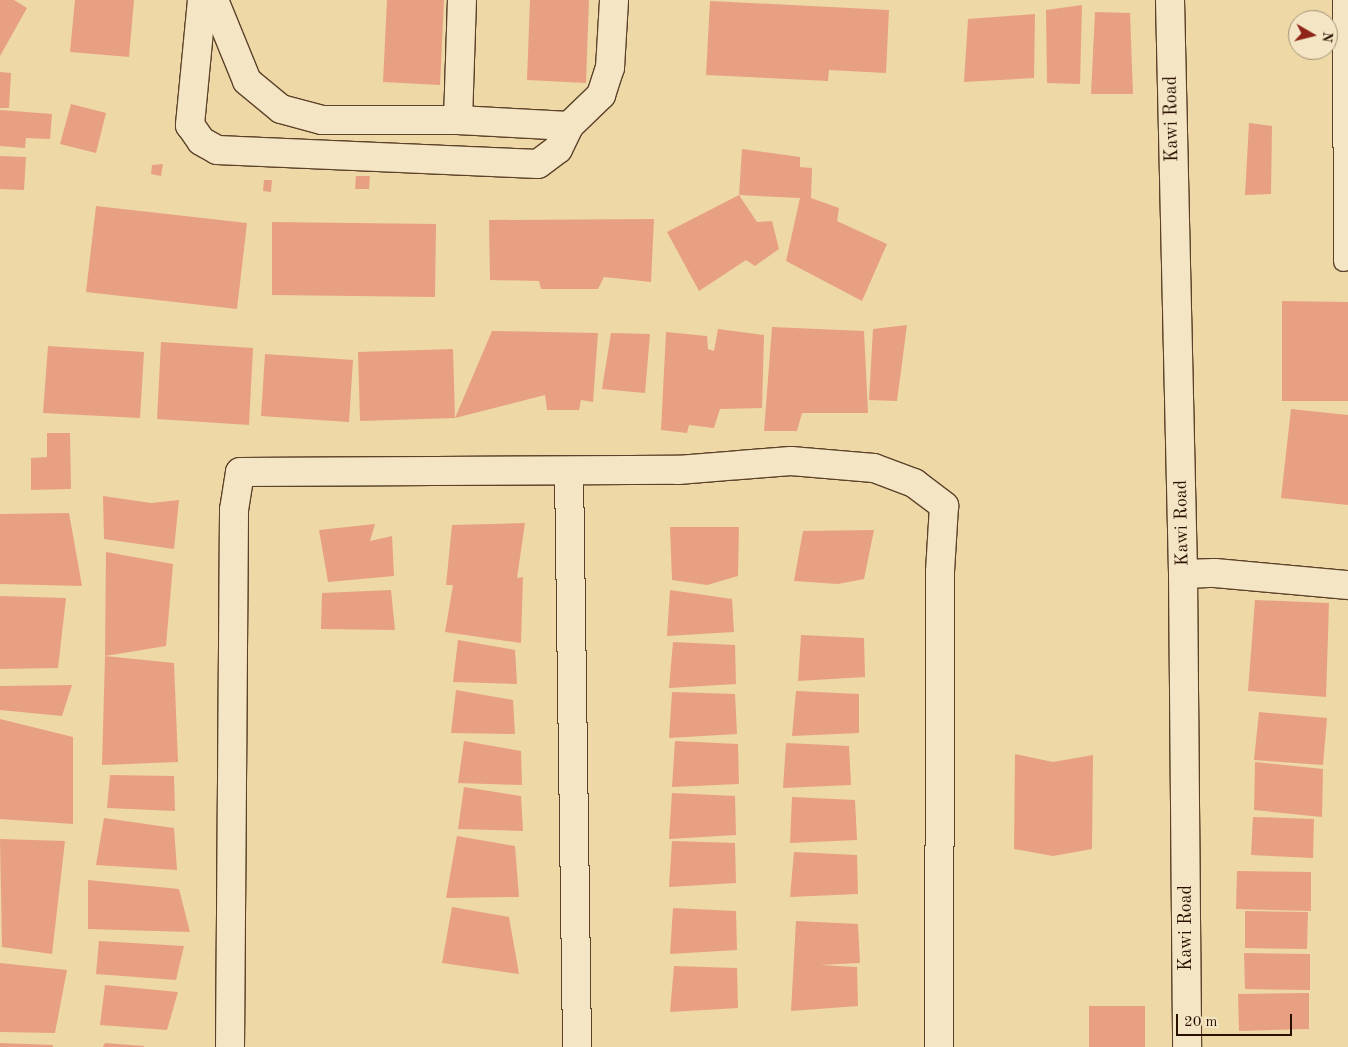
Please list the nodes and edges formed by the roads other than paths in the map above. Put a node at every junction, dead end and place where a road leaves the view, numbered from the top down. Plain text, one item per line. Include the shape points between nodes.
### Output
1 (202, 0) edge
2 (214, 0) edge
3 (462, 0) edge
4 (614, 0) edge
5 (1170, 0) edge
6 (1342, 0) edge
7 (458, 120) junction
8 (569, 126) junction
9 (1343, 261) dead end
10 (569, 471) junction
11 (1183, 574) junction
12 (1348, 585) edge
13 (230, 1047) edge
14 (577, 1047) edge
15 (939, 1047) edge
16 (1188, 1047) edge

1 - 8 street via 190,125 201,141 217,150 538,164 558,149
2 - 7 street via 247,81 281,109 322,120
3 - 7 street
4 - 8 street via 610,68 601,95
5 - 11 street, Kawi Road
6 - 9 lane
7 - 8 street
10 - 13 street via 240,472 234,510
10 - 14 street
10 - 15 street via 678,470 791,461 874,468 914,483 944,506 940,572
11 - 12 street via 1215,573
11 - 16 street, Kawi Road

